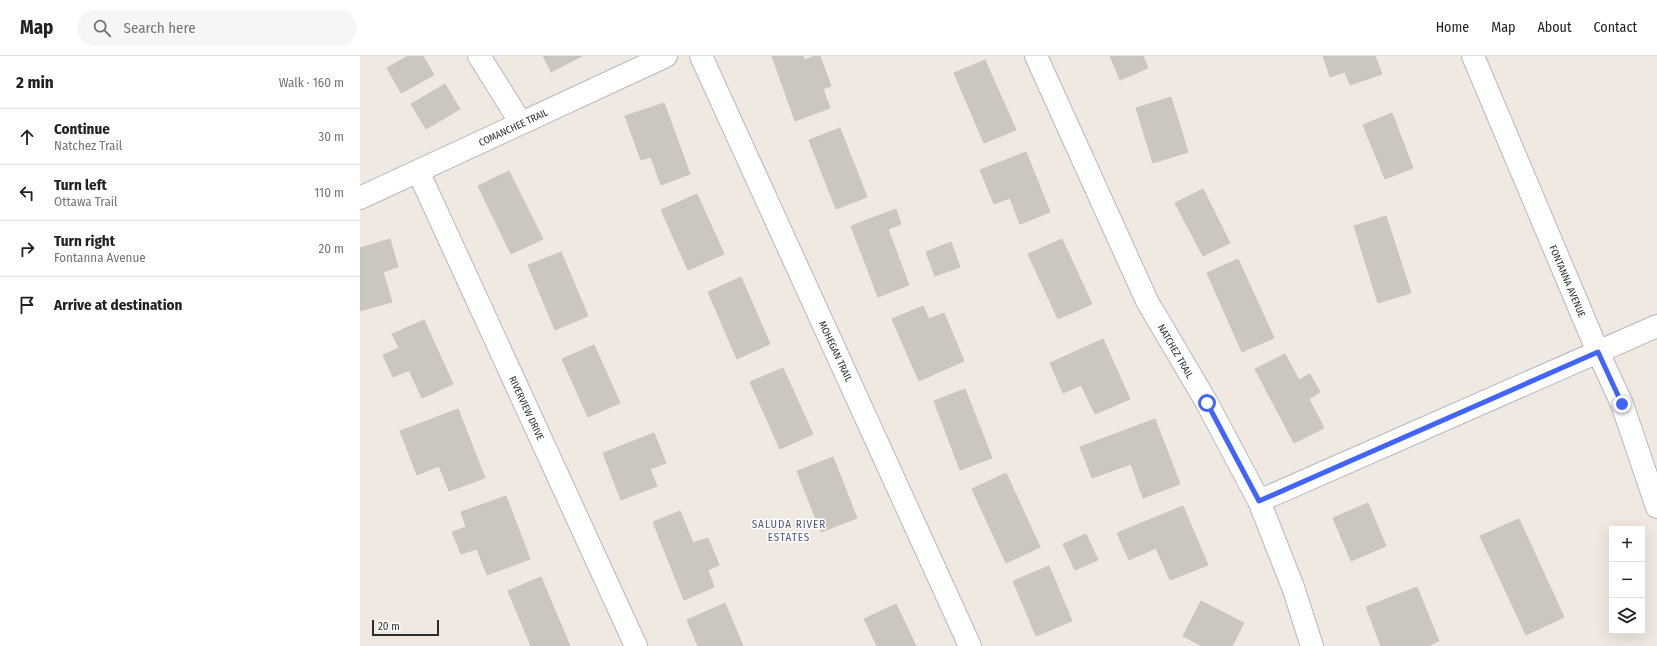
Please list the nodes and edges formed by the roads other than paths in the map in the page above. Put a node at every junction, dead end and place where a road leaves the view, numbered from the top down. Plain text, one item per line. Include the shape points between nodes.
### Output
1 (480, 56) edge
2 (666, 56) edge
3 (702, 56) edge
4 (1036, 56) edge
5 (1473, 56) edge
6 (521, 123) junction
7 (418, 171) junction
8 (360, 198) edge
9 (1657, 326) edge
10 (1598, 352) junction
11 (1259, 501) junction
12 (1657, 507) edge
13 (636, 646) edge
14 (970, 646) edge
15 (1312, 646) edge

1 - 6 street
2 - 6 street, COMANCHEE TRAIL
3 - 14 street, MOHEGAN TRAIL
4 - 11 street, NATCHEZ TRAIL via 1147,301 1207,403
5 - 10 street, FONTANNA AVENUE
6 - 7 street, COMANCHEE TRAIL
7 - 8 street, COMANCHEE TRAIL
7 - 13 street, RIVERVIEW DRIVE
9 - 10 street
10 - 11 street
10 - 12 street, FONTANNA AVENUE via 1622,404
11 - 15 street, NATCHEZ TRAIL via 1293,587

